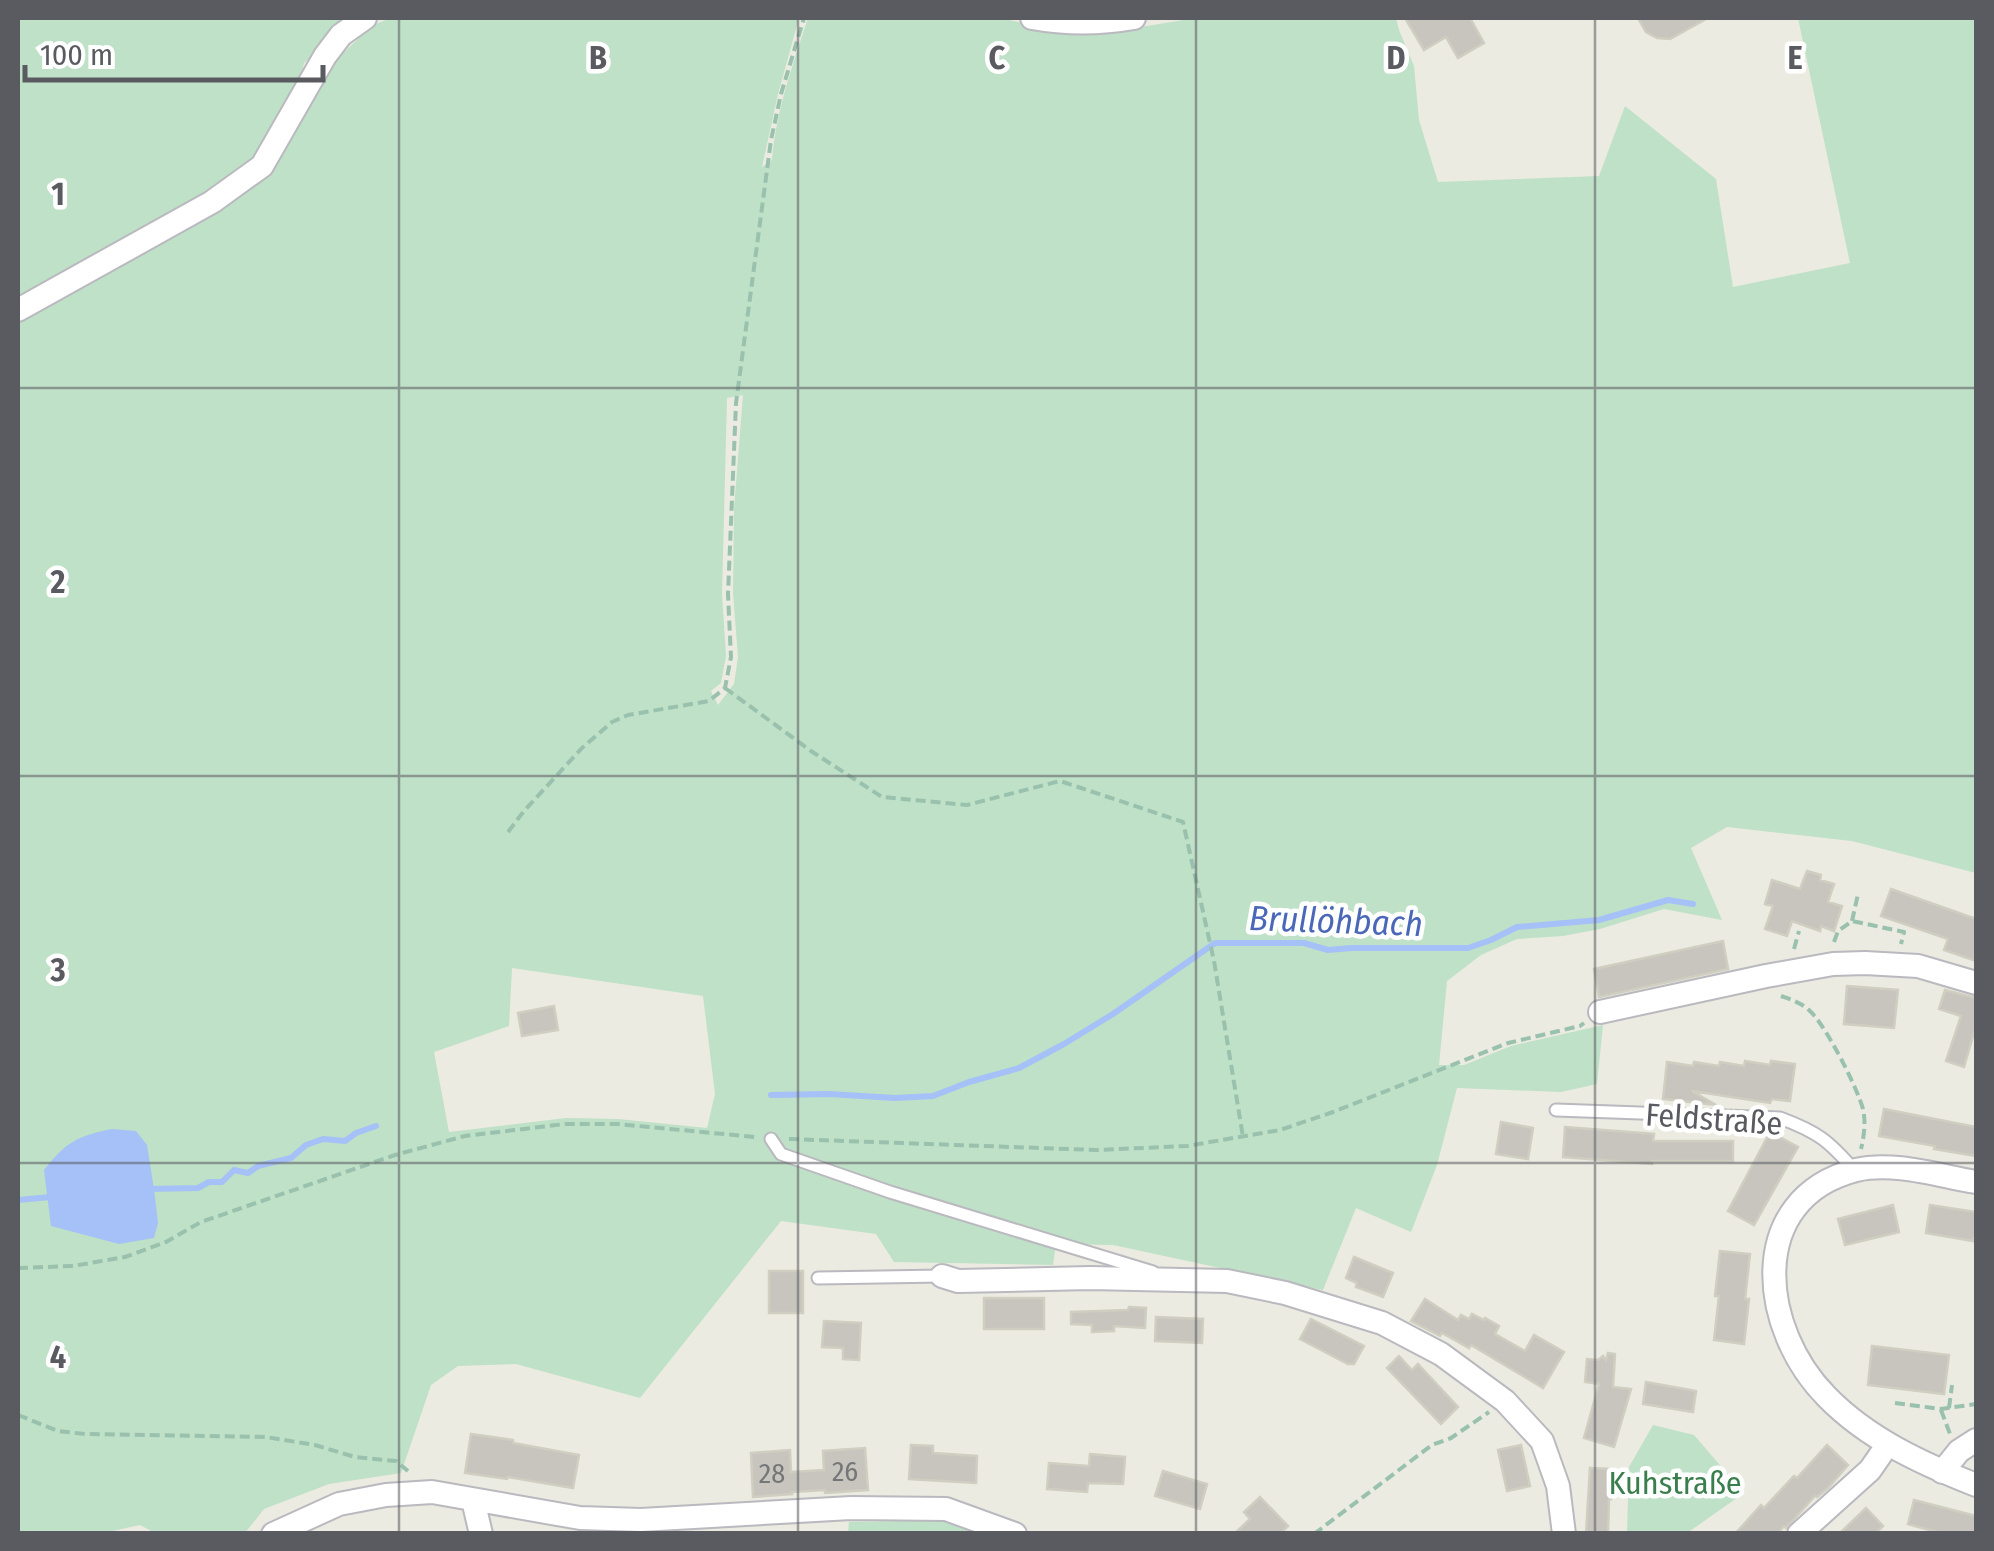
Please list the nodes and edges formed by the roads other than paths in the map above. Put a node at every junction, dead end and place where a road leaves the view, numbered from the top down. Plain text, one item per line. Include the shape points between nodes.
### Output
1 (365, 18) edge
2 (1032, 18) edge
3 (1134, 18) edge
4 (18, 310) edge
5 (1976, 983) edge
6 (1600, 1012) road end
7 (1556, 1110) dead end
8 (772, 1139) road end
9 (1855, 1170) junction
10 (1976, 1182) edge
11 (942, 1276) joint
12 (818, 1278) dead end
13 (1181, 1280) junction
14 (1976, 1440) edge
15 (1888, 1444) junction
16 (1942, 1472) junction
17 (1976, 1486) edge
18 (473, 1500) junction
19 (273, 1534) edge
20 (480, 1534) edge
21 (1015, 1534) edge
22 (1564, 1534) edge
23 (1799, 1534) edge

1 - 4 street via 325,56 262,166 212,202
2 - 3 street
5 - 6 street via 1918,966 1833,964
7 - 9 lane, Feldstraße via 1780,1118 1832,1144
8 - 13 lane via 781,1154 872,1186
9 - 10 street via 1896,1168
9 - 15 street via 1807,1195 1788,1218 1774,1258 1776,1299 1789,1342 1814,1382 1842,1412
11 - 12 lane
11 - 13 street
13 - 22 street via 1265,1289 1382,1323 1440,1354 1505,1401 1542,1441 1558,1486
14 - 16 street
15 - 16 street
15 - 23 street via 1870,1470
16 - 17 street
18 - 19 street via 432,1492 386,1495 339,1504
18 - 20 street
18 - 21 street via 580,1518 642,1520 946,1509

